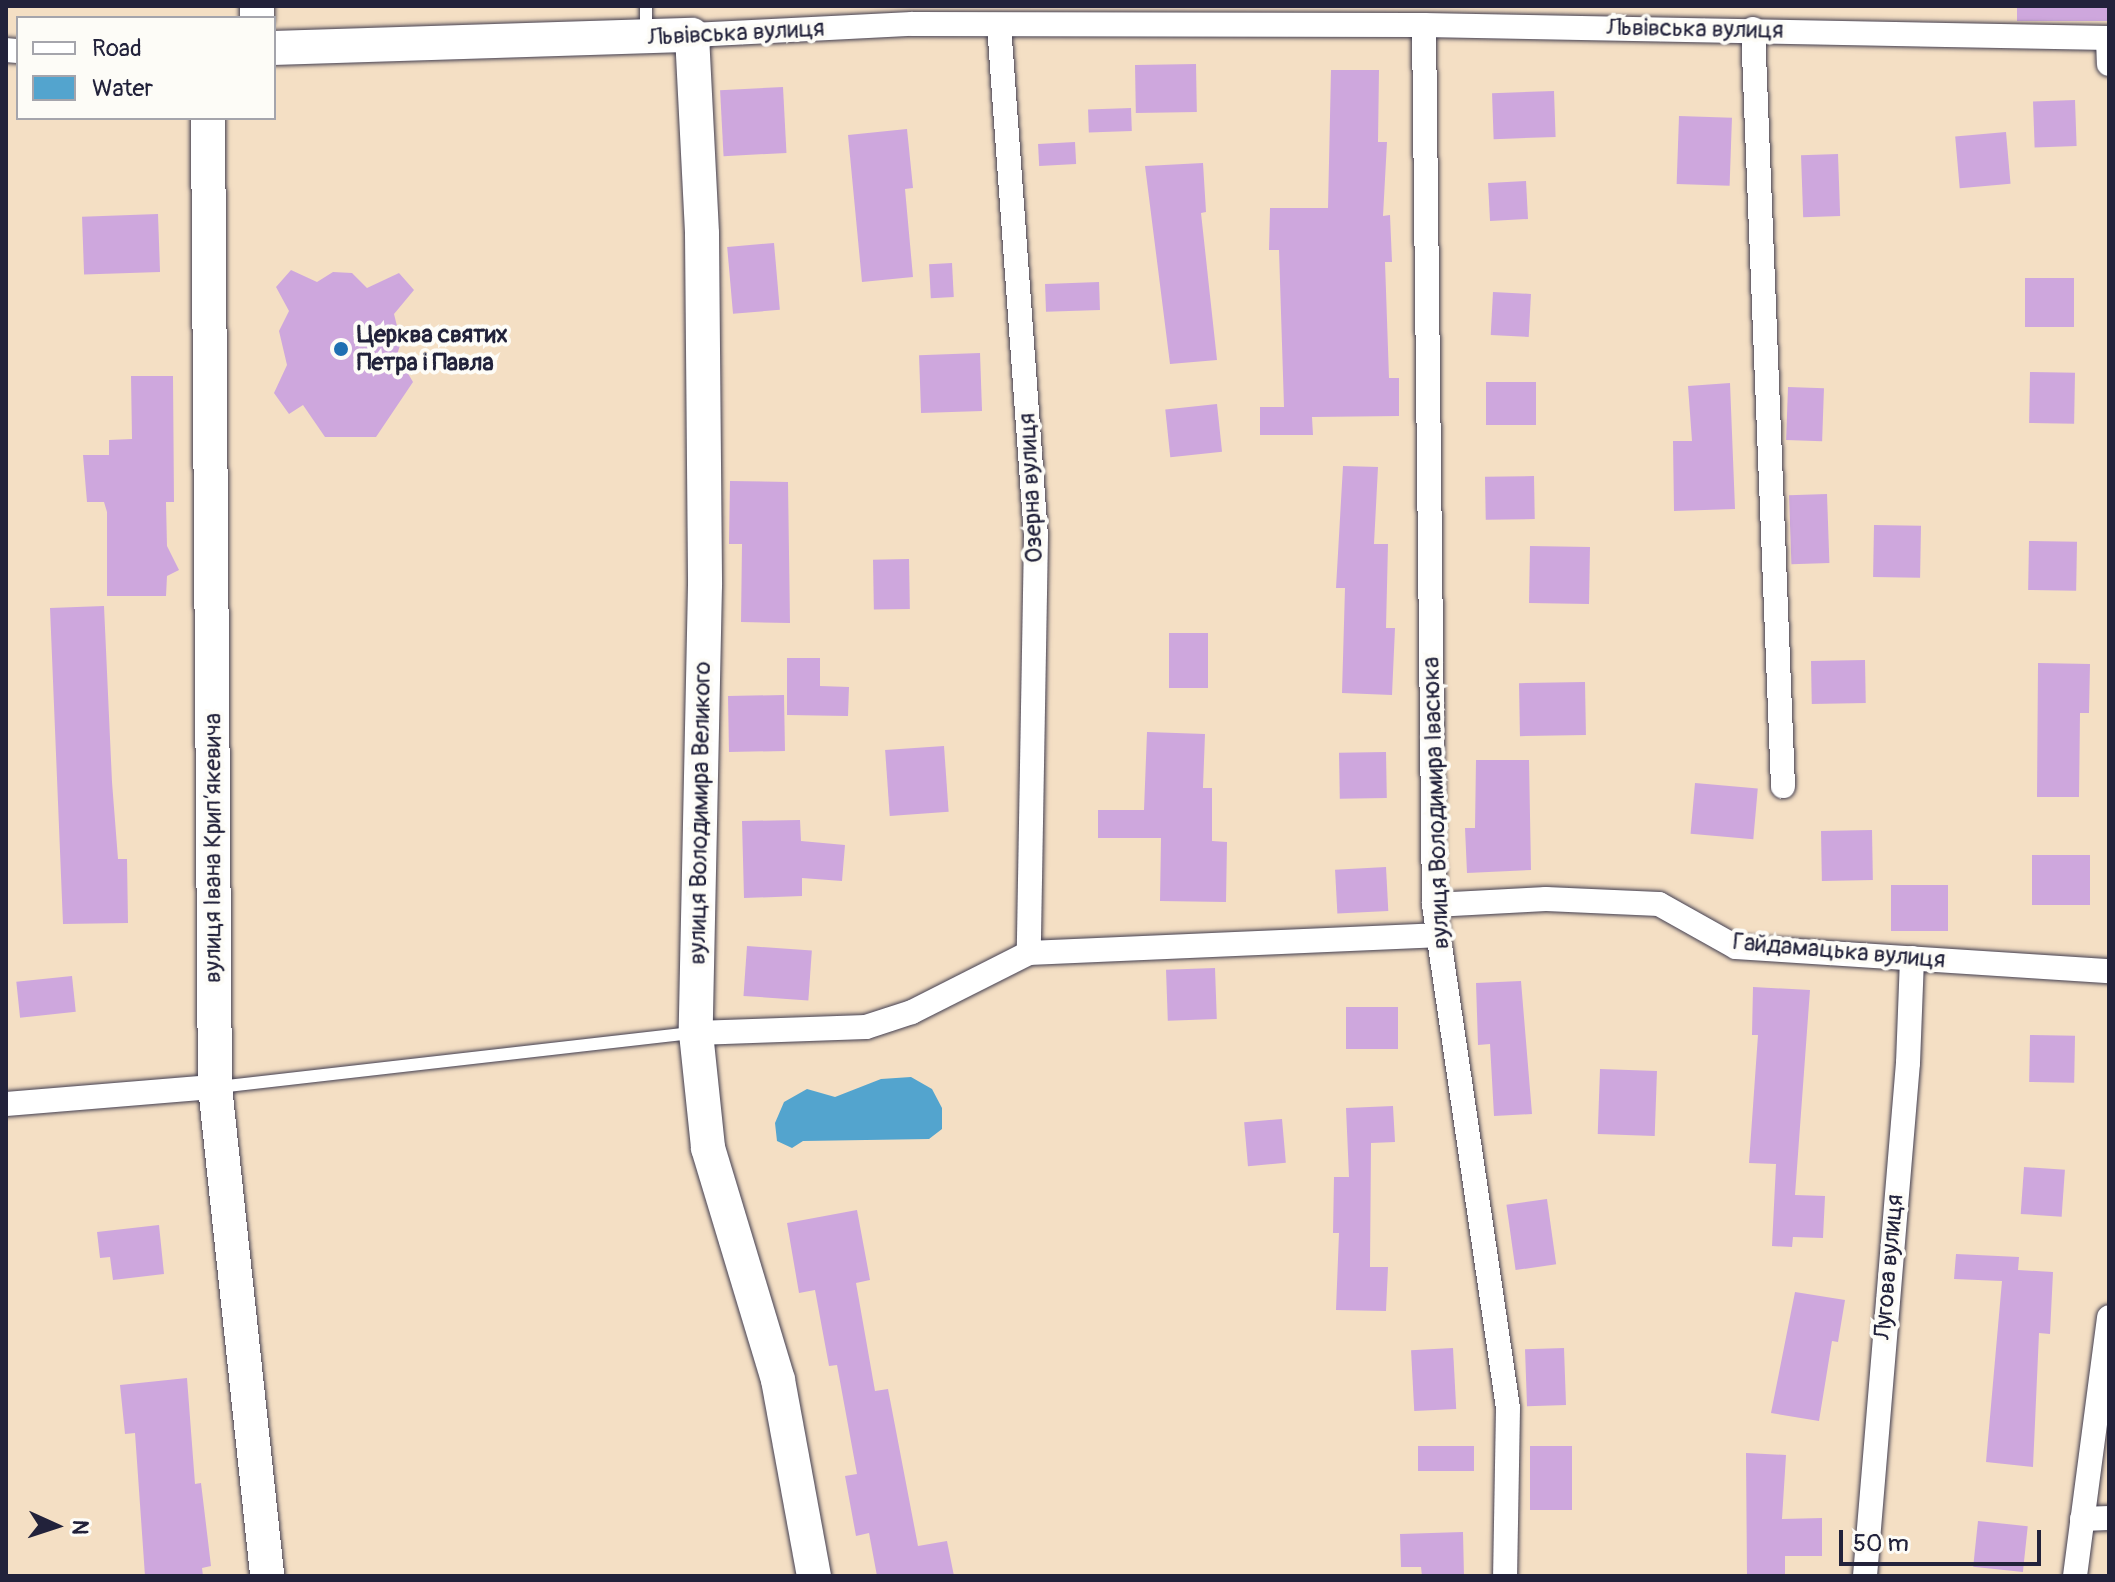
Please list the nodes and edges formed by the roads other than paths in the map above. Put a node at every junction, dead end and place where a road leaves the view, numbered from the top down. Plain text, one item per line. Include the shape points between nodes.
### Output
1 (912, 15) edge
2 (646, 22) edge
3 (999, 25) junction
4 (1424, 25) junction
5 (1753, 29) junction
6 (692, 35) junction
7 (2109, 38) edge
8 (276, 48) edge
9 (2109, 64) edge
10 (208, 120) edge
11 (1783, 786) dead end
12 (1434, 905) junction
13 (1436, 935) junction
14 (1029, 953) junction
15 (1912, 958) junction
16 (2109, 971) edge
17 (696, 1033) junction
18 (215, 1087) junction
19 (6, 1104) edge
20 (2109, 1317) edge
21 (2109, 1518) edge
22 (2082, 1519) junction
23 (267, 1576) edge
24 (814, 1576) edge
25 (1505, 1576) edge
26 (1865, 1576) edge
27 (2075, 1576) edge

1 - 3 street, Львівська вулиця
1 - 6 street, Львівська вулиця
2 - 6 street, Львівська вулиця
2 - 8 street, Львівська вулиця
3 - 4 street, Львівська вулиця
3 - 14 street, Озерна вулиця via 1036,536
4 - 5 street, Львівська вулиця
4 - 12 street, вулиця Володимира Івасюка
5 - 7 street, Львівська вулиця
5 - 11 street
6 - 17 street, вулиця Володимира Великого via 702,234 705,569
7 - 9 street
10 - 18 street, вулиця Івана Крипʼякевича
12 - 13 street, вулиця Володимира Івасюка
12 - 15 street, Гайдамацька вулиця via 1546,899 1659,904 1736,947
13 - 14 street
13 - 25 street, вулиця Володимира Івасюка via 1508,1408
14 - 17 street via 912,1012 866,1027
15 - 16 street, Гайдамацька вулиця
15 - 26 street, Лугова вулиця
17 - 18 lane
17 - 24 street, вулиця Володимира Великого via 708,1148 778,1380
18 - 19 street
18 - 23 street, вулиця Івана Крипʼякевича
20 - 22 street
21 - 22 street
22 - 27 street

